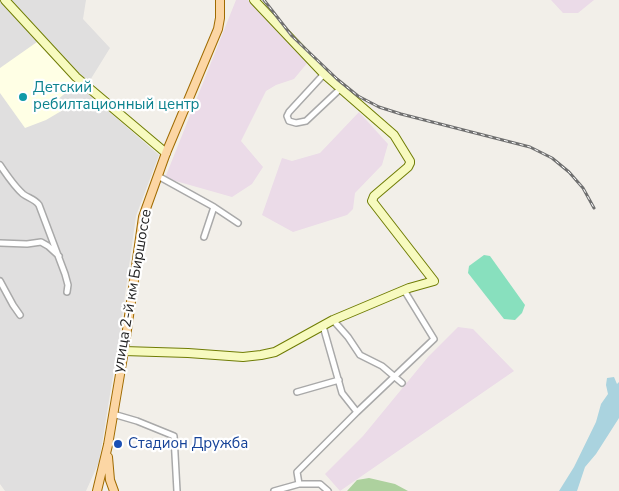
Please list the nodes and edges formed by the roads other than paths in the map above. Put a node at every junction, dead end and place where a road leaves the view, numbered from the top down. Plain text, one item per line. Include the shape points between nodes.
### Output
1 (5, 0) edge
2 (220, 0) edge
3 (254, 0) edge
4 (324, 74) junction
5 (340, 89) junction
6 (166, 153) junction
7 (0, 165) edge
8 (158, 176) junction
9 (214, 207) junction
10 (238, 223) dead end
11 (204, 237) dead end
12 (0, 243) edge
13 (59, 256) junction
14 (0, 282) edge
15 (404, 290) junction
16 (68, 292) dead end
17 (20, 315) dead end
18 (333, 320) junction
19 (323, 326) junction
20 (124, 351) junction
21 (394, 376) junction
22 (339, 380) junction
23 (402, 383) dead end
24 (297, 392) dead end
25 (357, 412) junction
26 (113, 414) junction
27 (108, 445) junction
28 (300, 484) junction
29 (97, 491) edge
30 (114, 491) edge
31 (178, 491) edge
32 (274, 491) edge
33 (328, 491) edge

1 - 6 street via 76,77
2 - 6 main road, улица 2-й км Биршоссе via 218,30
3 - 4 street
4 - 5 street
4 - 5 street via 289,112 289,121 306,121
5 - 15 street via 394,135 410,161 408,167 372,201 434,281
6 - 8 main road, улица 2-й км Биршоссе
7 - 13 street via 24,195 36,200
8 - 9 street
8 - 20 main road, улица 2-й км Биршоссе via 143,217
9 - 10 street
9 - 11 street
12 - 13 street via 41,242
13 - 16 street
14 - 17 street
15 - 18 street
15 - 21 street via 434,339
18 - 19 street
18 - 21 street via 360,355
19 - 20 street via 275,352 261,355 243,357
19 - 22 street
20 - 26 main road, улица 2-й км Биршоссе
21 - 23 street
21 - 25 street
22 - 24 street
22 - 25 street via 342,393
25 - 28 street via 298,472
26 - 27 main road, улица 2-й км Биршоссе
26 - 31 street via 174,436
27 - 29 main road
27 - 30 main road via 110,480
28 - 32 street
28 - 33 street via 320,484

